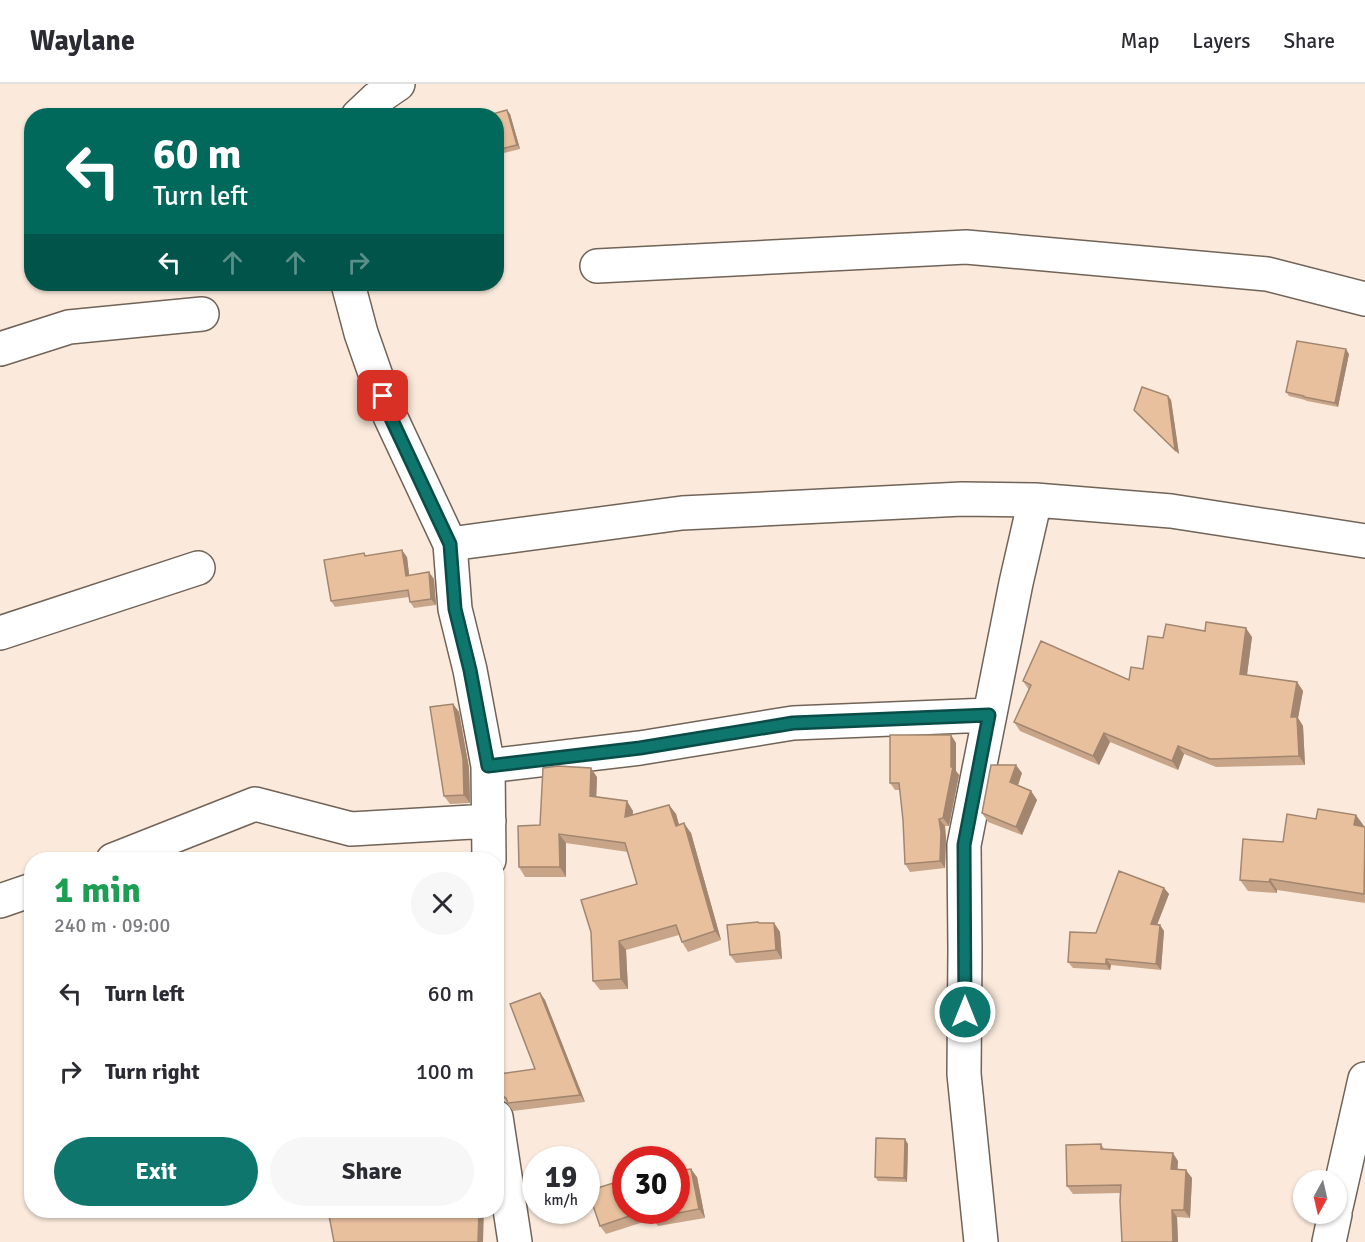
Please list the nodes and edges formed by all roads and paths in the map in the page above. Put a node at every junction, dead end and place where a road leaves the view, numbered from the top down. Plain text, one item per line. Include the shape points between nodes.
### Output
1 (398, 84) edge
2 (366, 108) edge
3 (597, 266) dead end
4 (350, 291) edge
5 (1365, 298) edge
6 (202, 314) dead end
7 (0, 349) edge
8 (1035, 500) junction
9 (1365, 541) edge
10 (450, 544) junction
11 (198, 567) dead end
12 (0, 633) edge
13 (989, 715) junction
14 (488, 766) junction
15 (489, 821) junction
16 (133, 852) edge
17 (489, 852) edge
18 (24, 893) edge
19 (0, 901) edge
20 (1365, 1079) edge
21 (504, 1170) edge
22 (1344, 1170) edge
23 (1333, 1224) edge
24 (515, 1242) edge
25 (981, 1242) edge
26 (1329, 1242) edge

1 - 2 street
3 - 5 street via 966,247 1267,274
4 - 10 street via 390,416
6 - 7 street via 69,327
8 - 9 street via 1170,511
8 - 10 street via 962,499 682,513
8 - 13 street
10 - 14 street via 455,609
11 - 12 street
13 - 14 street via 793,723 640,748
13 - 25 street via 964,845 964,1074
14 - 15 street
15 - 16 street via 351,829 255,804
15 - 17 street
18 - 19 street
20 - 22 street
21 - 24 street
23 - 26 street

